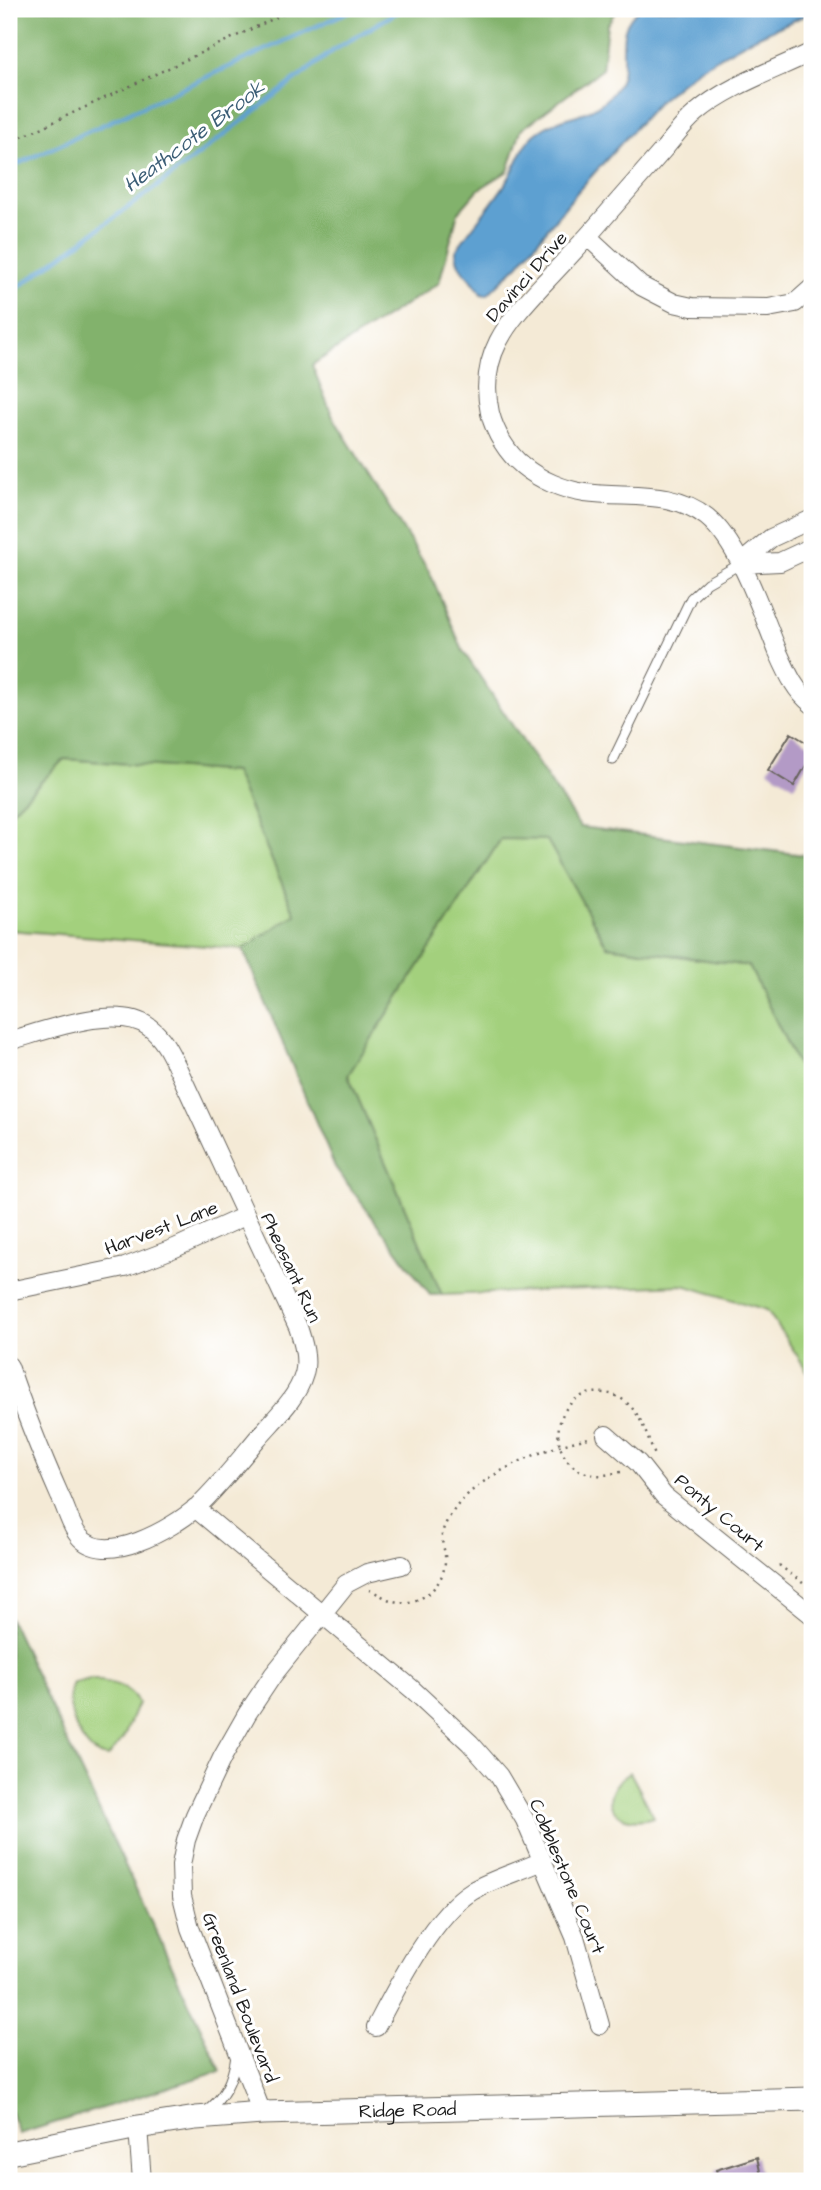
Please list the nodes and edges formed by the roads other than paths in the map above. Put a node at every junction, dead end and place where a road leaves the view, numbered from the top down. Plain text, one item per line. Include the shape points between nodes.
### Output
1 (812, 52) edge
2 (588, 237) junction
3 (812, 288) edge
4 (812, 519) edge
5 (812, 547) edge
6 (740, 564) junction
7 (812, 704) edge
8 (612, 760) dead end
9 (9, 1041) edge
10 (245, 1216) junction
11 (9, 1291) edge
12 (9, 1366) edge
13 (606, 1435) road end
14 (195, 1508) junction
15 (402, 1565) dead end
16 (321, 1615) junction
17 (812, 1615) edge
18 (542, 1861) junction
19 (600, 2025) dead end
20 (376, 2027) dead end
21 (237, 2048) junction
22 (812, 2099) edge
23 (262, 2113) junction
24 (196, 2118) junction
25 (138, 2127) junction
26 (9, 2153) edge
27 (142, 2181) edge

1 - 2 street, Davinci Drive via 717,97 694,114
2 - 3 street via 641,286 674,303 768,308 795,303
2 - 6 street, Davinci Drive via 500,336 488,375 493,423 522,466 564,488 671,498 689,505 721,531
4 - 6 street via 771,538
5 - 6 street via 780,562
6 - 7 street, Davinci Drive via 790,679
6 - 8 lane via 691,598
9 - 10 street, Pheasant Run via 95,1018 132,1018 148,1026 170,1054
10 - 11 street, Harvest Lane via 125,1267
10 - 14 street, Pheasant Run via 298,1327 304,1375 286,1405
12 - 14 street, Pheasant Run via 37,1443 78,1535 87,1542 125,1548
13 - 17 street, Ponty Court via 638,1463 664,1496
14 - 16 street, Cobblestone Court
15 - 16 street, Greenland Boulevard via 367,1573 346,1584
16 - 18 street, Cobblestone Court via 470,1743 499,1776
16 - 21 street, Greenland Boulevard via 273,1675 222,1758 195,1815 181,1866 190,1928
18 - 19 street, Cobblestone Court via 575,1937
18 - 20 street via 472,1891 451,1910 407,1969
21 - 23 street, Greenland Boulevard
21 - 24 lane via 235,2067 222,2096
22 - 23 street, Ridge Road
23 - 24 street, Ridge Road
24 - 25 street, Ridge Road
25 - 26 street, Ridge Road
25 - 27 street

